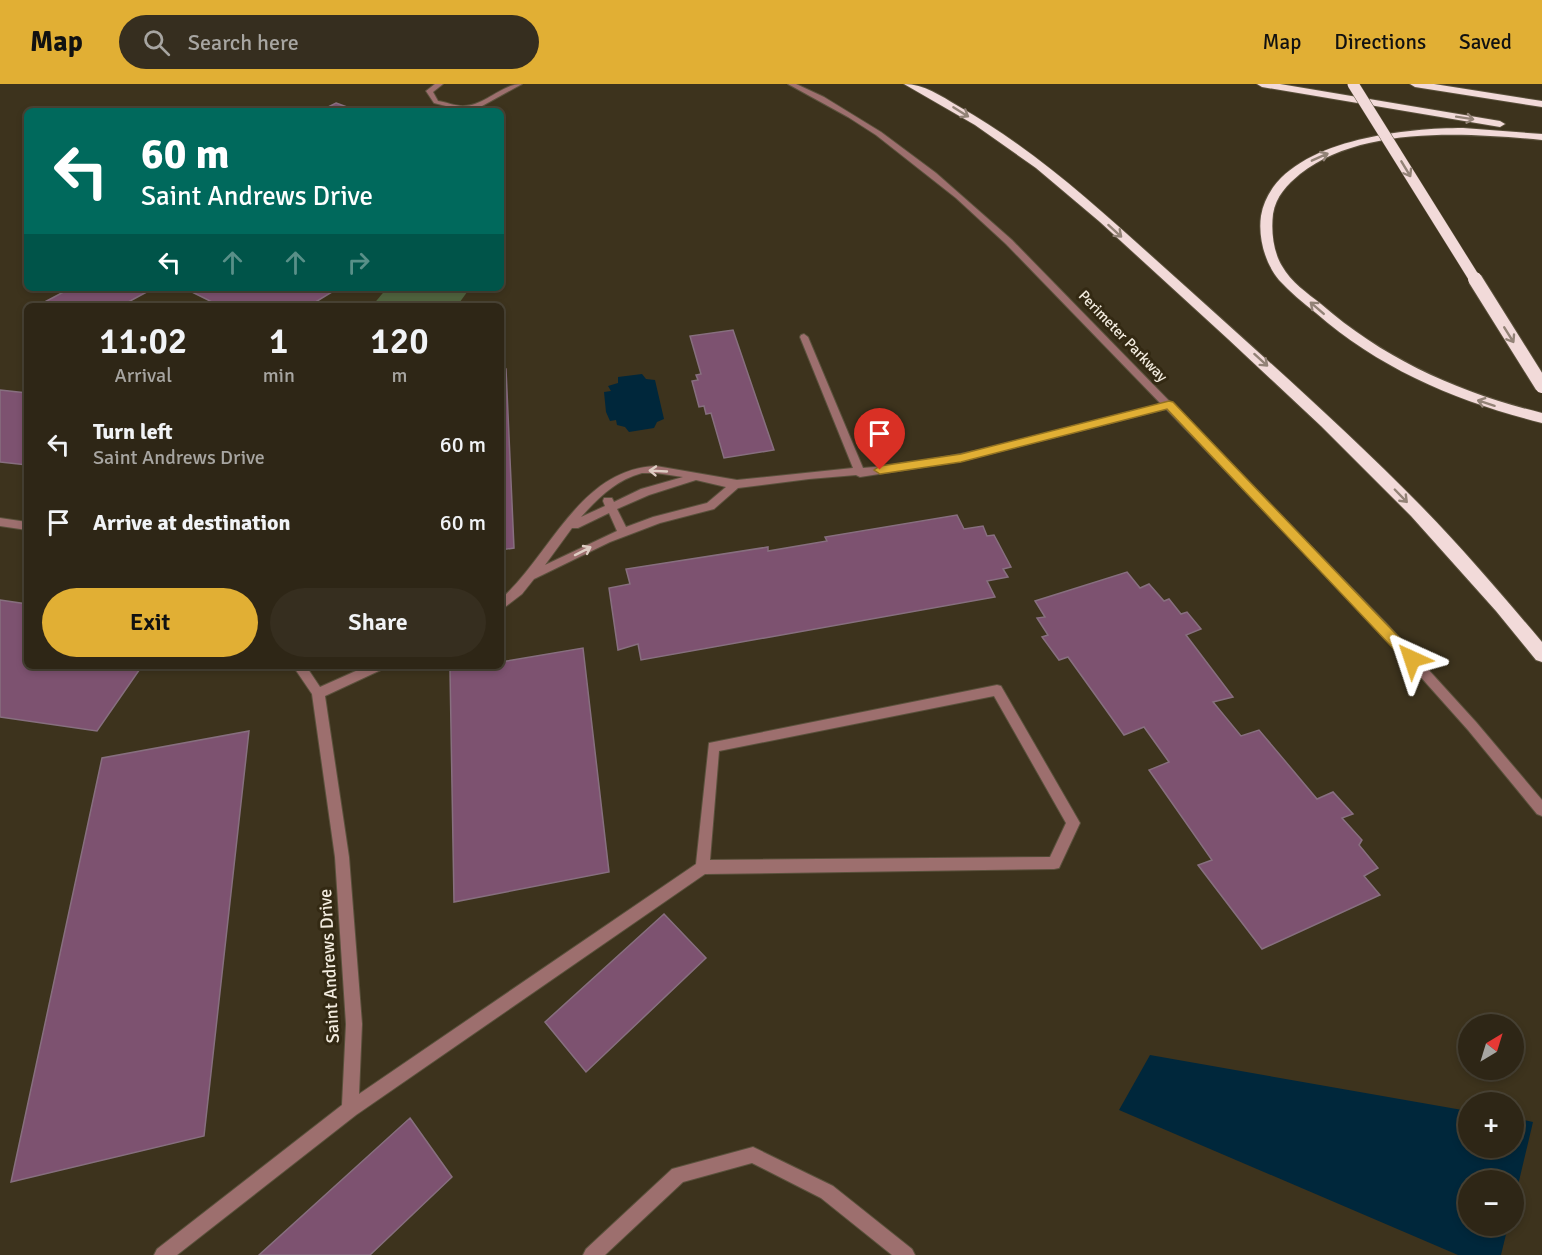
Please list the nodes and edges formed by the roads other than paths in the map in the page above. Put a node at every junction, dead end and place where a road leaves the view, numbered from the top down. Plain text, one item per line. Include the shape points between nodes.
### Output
1 (440, 84) edge
2 (519, 84) edge
3 (791, 84) edge
4 (909, 84) edge
5 (1262, 84) edge
6 (1353, 84) edge
7 (1415, 84) edge
8 (1542, 104) edge
9 (1542, 130) edge
10 (1542, 138) edge
11 (804, 338) dead end
12 (1542, 386) edge
13 (1169, 405) junction
14 (1542, 418) edge
15 (860, 472) junction
16 (698, 476) junction
17 (736, 484) junction
18 (600, 492) junction
19 (612, 507) junction
20 (0, 522) edge
21 (24, 526) edge
22 (568, 529) junction
23 (623, 532) junction
24 (531, 577) junction
25 (504, 603) edge
26 (1542, 655) edge
27 (301, 669) edge
28 (372, 669) edge
29 (318, 693) junction
30 (1542, 810) edge
31 (703, 867) junction
32 (350, 1109) junction
33 (163, 1255) edge
34 (592, 1255) edge
35 (906, 1255) edge

1 - 2 street via 429,91 436,102 462,108 482,104
3 - 13 street, Perimeter Parkway via 869,128 965,200
4 -> 26 highway via 983,125 1052,175 1276,374 1430,526
5 -> 9 highway
6 -> 12 highway, bridge
7 - 8 highway
14 -> 10 highway via 1461,395 1374,351 1348,333 1293,287 1273,262 1265,215 1270,197 1298,168 1360,143 1414,133 1450,132 1497,132
11 - 15 street
13 - 15 street via 961,458
13 - 30 street, Perimeter Parkway via 1381,625
15 - 17 street
16 - 17 street
16 -> 18 street via 653,470 630,472
16 - 19 street
17 - 23 street via 710,506
18 - 19 street
18 - 22 street
19 - 22 street
19 - 23 street
20 - 21 street
22 - 24 street
24 -> 23 street
24 - 25 street
27 - 29 street, Saint Andrews Drive
28 - 29 street
29 - 32 street, Saint Andrews Drive via 342,857 354,1024
31 - 31 street via 1054,863 1073,823 997,690 713,747
31 - 32 street
32 - 33 street
34 - 35 street via 678,1175 753,1155 827,1192

